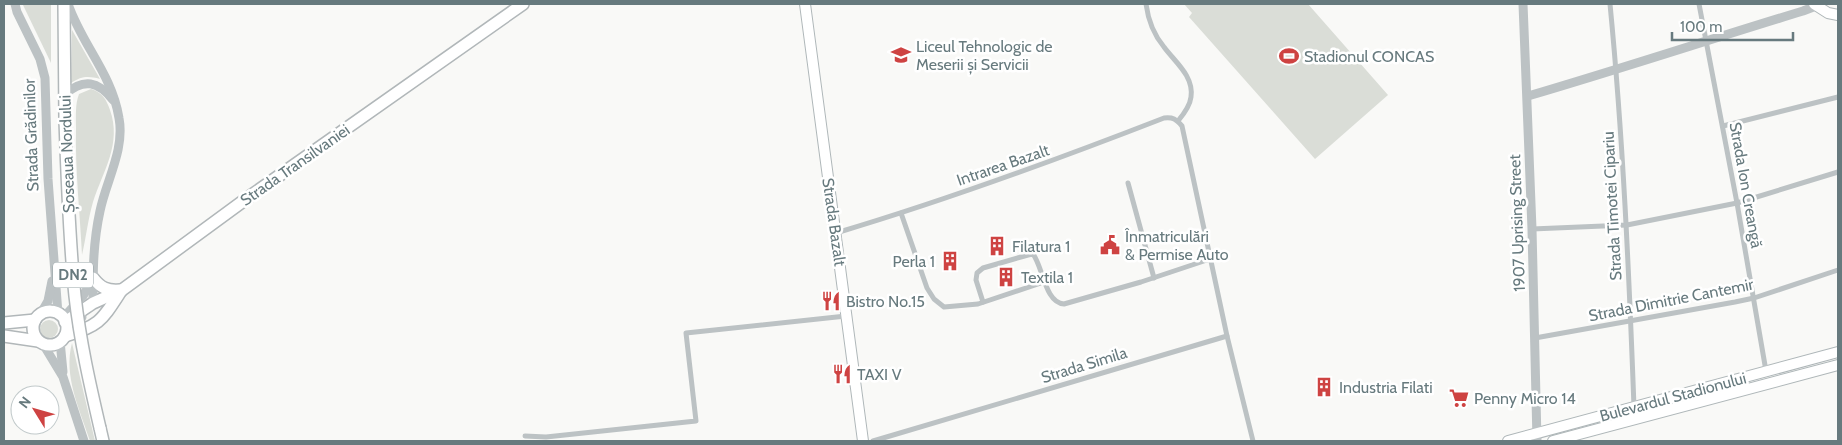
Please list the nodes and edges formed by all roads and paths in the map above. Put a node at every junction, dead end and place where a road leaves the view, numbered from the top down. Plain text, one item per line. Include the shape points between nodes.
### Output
1 (15, 4) edge
2 (523, 4) edge
3 (805, 4) edge
4 (1146, 4) edge
5 (1523, 4) edge
6 (1610, 4) edge
7 (1699, 4) edge
8 (65, 5) edge
9 (1815, 5) edge
10 (1838, 15) edge
11 (1706, 40) junction
12 (1616, 70) junction
13 (65, 94) junction
14 (1528, 96) junction
15 (1838, 96) edge
16 (116, 103) junction
17 (1177, 120) junction
18 (1722, 126) junction
19 (1838, 172) edge
20 (1128, 183) dead end
21 (1737, 203) junction
22 (901, 214) junction
23 (1627, 225) junction
24 (1532, 229) junction
25 (836, 233) junction
26 (1210, 259) junction
27 (1838, 270) edge
28 (54, 271) junction
29 (93, 278) junction
30 (1154, 278) junction
31 (1044, 282) junction
32 (122, 290) junction
33 (1754, 298) junction
34 (983, 302) junction
35 (93, 303) junction
36 (847, 316) junction
37 (38, 318) junction
38 (1630, 322) junction
39 (4, 323) edge
40 (63, 327) junction
41 (4, 336) edge
42 (1227, 336) junction
43 (1535, 338) junction
44 (41, 343) junction
45 (1838, 352) edge
46 (1838, 365) edge
47 (1766, 371) junction
48 (63, 377) junction
49 (1634, 407) junction
50 (525, 436) dead end
51 (1537, 437) edge
52 (84, 441) edge
53 (104, 441) edge
54 (863, 441) edge
55 (873, 441) edge
56 (1253, 441) edge
57 (1508, 441) edge
58 (1553, 441) edge

1 - 28 street, Strada Grădinilor via 40,59 45,78
2 - 32 main road, Strada Transilvaniei
3 - 25 main road, Strada Bazalt
4 - 17 street via 1154,32 1189,80 1191,98
5 - 14 street, 1907 Uprising Street
6 - 12 street, Strada Timotei Cipariu
7 - 11 street, Strada Ion Creangă
8 - 13 main road, Șoseaua Nordului / DN2
8 - 16 street, Șoseaua Nordului via 110,85
9 - 10 main road
9 - 11 street
11 - 12 street
11 - 18 street, Strada Ion Creangă
12 - 14 street
12 - 23 street, Strada Timotei Cipariu
13 - 16 street via 83,83 94,84
13 - 53 main road, Șoseaua Nordului / DN2, bridge via 69,228 76,298 85,357
14 - 24 street, 1907 Uprising Street
15 - 18 street
16 - 29 street, Șoseaua Nordului via 120,139 96,228
17 - 22 street, Intrarea Bazalt via 1164,118
17 - 26 street via 1182,126
18 - 21 street, Strada Ion Creangă
19 - 21 street
20 - 30 street
21 - 23 street
21 - 33 street, Strada Ion Creangă
22 - 25 street, Intrarea Bazalt
22 - 34 street via 927,288 934,299 944,307
23 - 24 street
23 - 38 street, Strada Timotei Cipariu
24 - 43 street, 1907 Uprising Street
25 - 36 main road, Strada Bazalt
26 - 30 street
26 - 42 street
27 - 33 street, Strada Dimitrie Cantemir
28 - 37 street via 48,301
28 - 40 street
29 - 32 main road via 110,291
29 - 35 street, Șoseaua Nordului
29 - 40 street
30 - 31 street via 1064,304 1055,301
31 - 34 street
31 - 34 street via 1033,254 983,268 977,273 976,280
32 - 35 main road, Strada Transilvaniei
32 - 40 main road via 94,326
33 - 38 street, Strada Dimitrie Cantemir
33 - 47 street, Strada Ion Creangă
35 - 40 main road, Strada Transilvaniei
36 - 50 street via 686,333 696,421 546,437
36 - 54 main road, Strada Bazalt
37 - 39 main road
37 - 40 main road via 47,312
37 - 44 main road via 33,329
38 - 43 street, Strada Dimitrie Cantemir
38 - 49 street, Strada Timotei Cipariu
40 - 44 main road via 55,344
40 - 48 street
41 - 44 main road
42 - 55 street, Strada Simila
42 - 56 street
43 - 51 street, 1907 Uprising Street
44 - 48 street
45 - 47 main road, Bulevardul Stadionului
46 - 58 main road, Bulevardul Stadionului
47 - 49 main road, Bulevardul Stadionului
48 - 52 street
49 - 51 main road, Bulevardul Stadionului
51 - 57 main road, Bulevardul Stadionului

